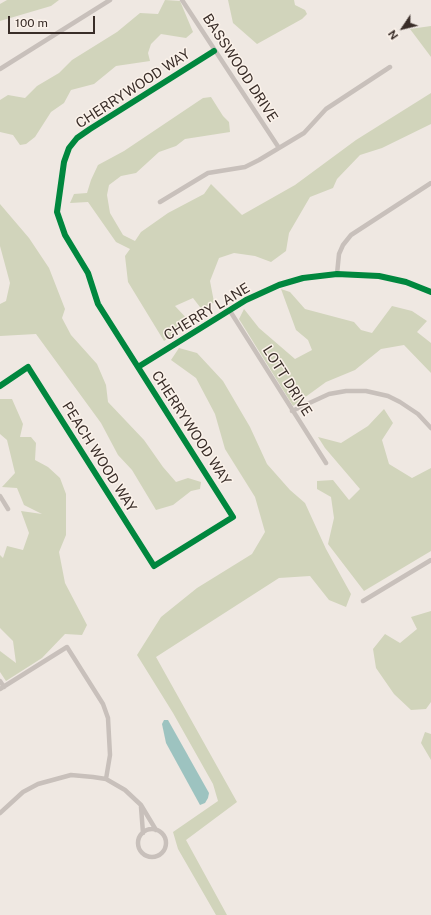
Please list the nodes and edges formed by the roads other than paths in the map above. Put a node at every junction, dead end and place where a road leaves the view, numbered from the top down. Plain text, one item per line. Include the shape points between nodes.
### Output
1 (110, 0) edge
2 (182, 0) edge
3 (214, 51) junction
4 (390, 67) dead end
5 (0, 69) edge
6 (280, 148) junction
7 (431, 183) edge
8 (160, 202) dead end
9 (337, 274) junction
10 (431, 292) edge
11 (230, 311) junction
12 (138, 367) junction
13 (0, 386) edge
14 (292, 411) junction
15 (431, 428) edge
16 (326, 463) dead end
17 (0, 496) edge
18 (8, 509) dead end
19 (229, 510) joint
20 (431, 560) edge
21 (363, 601) dead end
22 (0, 681) edge
23 (2, 688) edge
24 (106, 779) junction
25 (141, 805) junction
26 (0, 813) edge
27 (156, 830) junction
28 (143, 833) junction

1 - 5 street
2 - 3 street, BASSWOOD DRIVE
3 - 6 street, BASSWOOD DRIVE
3 - 12 street, CHERRYWOOD WAY via 83,133 69,148 64,162 57,207 61,228 88,273 98,304
4 - 6 street via 326,109 304,133
6 - 8 street via 245,167 208,173
7 - 9 street via 351,235 343,245
9 - 10 street, CHERRY LANE via 391,278
9 - 11 street, CHERRY LANE via 303,278 279,285 246,300
11 - 12 street, CHERRY LANE
11 - 14 street, LOTT DRIVE
12 - 19 street, CHERRYWOOD WAY
13 - 19 street, PEACH WOOD WAY via 28,367 154,566 233,516
14 - 15 street via 329,394 366,391 388,396 400,402 418,414
14 - 16 street, LOTT DRIVE
17 - 18 street
20 - 21 street
22 - 23 street
23 - 24 street via 67,647 108,718 110,754
24 - 25 street via 125,790
24 - 26 street via 71,775 45,781 24,792
25 - 27 street
25 - 28 street
27 - 28 street via 151,829
27 - 28 street via 163,834 166,843 164,852 156,857 146,856 140,850 139,841

